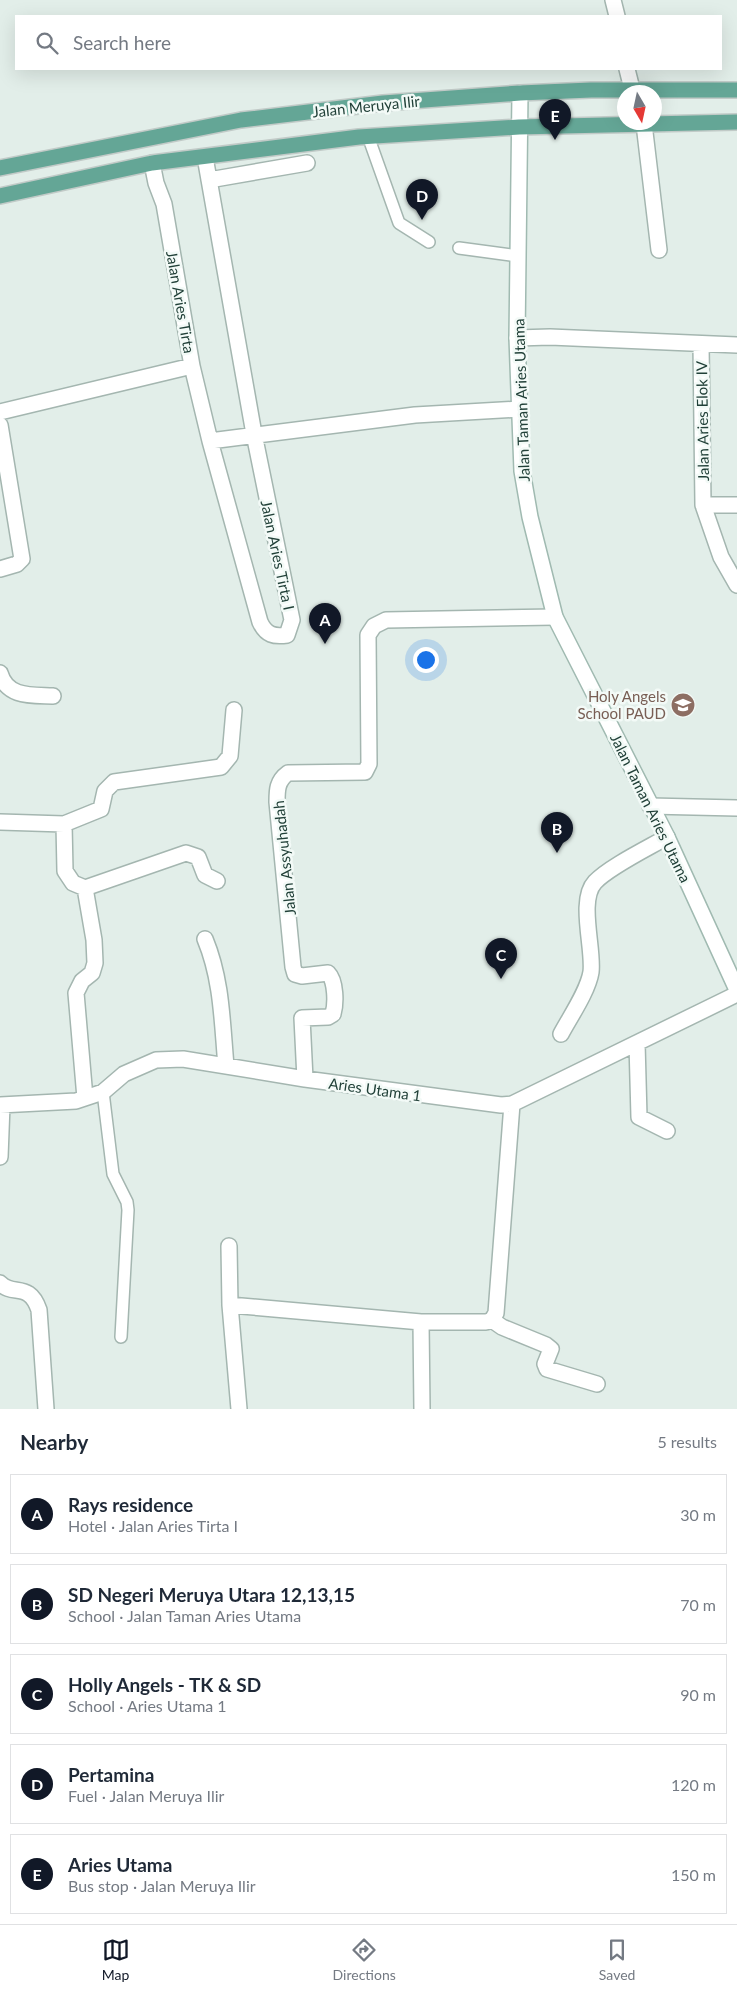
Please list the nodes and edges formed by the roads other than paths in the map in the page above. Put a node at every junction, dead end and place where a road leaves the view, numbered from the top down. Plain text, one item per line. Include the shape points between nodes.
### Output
1 (613, 0) edge
2 (616, 15) edge
3 (627, 70) edge
4 (631, 85) edge
5 (662, 89) edge
6 (617, 90) edge
7 (737, 90) edge
8 (520, 93) junction
9 (737, 122) edge
10 (662, 124) edge
11 (617, 125) edge
12 (519, 127) junction
13 (645, 130) edge
14 (368, 136) junction
15 (205, 157) junction
16 (152, 163) junction
17 (307, 163) dead end
18 (0, 168) edge
19 (210, 180) junction
20 (0, 196) edge
21 (429, 242) dead end
22 (459, 248) dead end
23 (659, 250) dead end
24 (518, 256) junction
25 (517, 338) junction
26 (701, 344) junction
27 (737, 345) edge
28 (192, 366) junction
29 (520, 409) junction
30 (0, 412) edge
31 (0, 425) edge
32 (254, 434) junction
33 (210, 441) junction
34 (703, 505) junction
35 (737, 505) edge
36 (0, 570) edge
37 (737, 585) edge
38 (555, 617) junction
39 (0, 673) edge
40 (53, 696) dead end
41 (234, 710) dead end
42 (650, 806) junction
43 (737, 808) edge
44 (0, 822) edge
45 (64, 824) junction
46 (667, 837) junction
47 (218, 881) dead end
48 (85, 888) junction
49 (205, 939) dead end
50 (737, 992) edge
51 (561, 1034) dead end
52 (637, 1043) junction
53 (226, 1066) junction
54 (305, 1079) junction
55 (104, 1092) junction
56 (85, 1098) junction
57 (512, 1104) junction
58 (1, 1105) edge
59 (667, 1131) dead end
60 (0, 1157) edge
61 (229, 1246) dead end
62 (0, 1283) edge
63 (230, 1305) junction
64 (492, 1320) junction
65 (421, 1322) junction
66 (121, 1337) dead end
67 (597, 1384) dead end
68 (46, 1409) edge
69 (239, 1409) edge
70 (422, 1409) edge

1 - 2 street
3 - 4 street
5 - 7 main road, Jalan Meruya Ilir
6 - 8 main road, Jalan Meruya Ilir
8 - 12 street, Jalan Taman Aries Utama
8 - 18 main road, Jalan Meruya Ilir via 383,103 241,120
9 - 10 main road, Jalan Meruya Ilir
11 - 12 main road, Jalan Meruya Ilir
12 - 14 main road, Jalan Meruya Ilir
12 - 24 street, Jalan Taman Aries Utama
13 - 23 street
14 - 15 main road, Jalan Meruya Ilir
14 - 21 lane via 398,223
15 - 16 main road, Jalan Meruya Ilir
15 - 19 street
16 - 20 main road, Jalan Meruya Ilir
16 - 28 street, Jalan Aries Tirta via 164,204
17 - 19 street
19 - 32 street
22 - 24 lane
24 - 25 street, Jalan Taman Aries Utama
25 - 26 street, Jalan Aries Elok IV
25 - 29 street, Jalan Taman Aries Utama
26 - 27 street
26 - 34 street, Jalan Aries Elok IV
28 - 30 street
28 - 33 street, Jalan Aries Tirta
29 - 32 street via 415,415
29 - 38 street, Jalan Taman Aries Utama via 522,471
31 - 36 street via 22,559
32 - 33 street
32 - 33 street, Jalan Aries Tirta I via 292,620 287,635 277,637 268,634 260,622
34 - 35 street
34 - 37 street, Jalan Aries Elok IV via 721,557
38 - 42 street, Jalan Taman Aries Utama
38 - 54 street, Jalan Assyuhadah via 386,620 374,626 368,635 369,764 365,772 288,773 280,781 277,802 293,967 295,974 302,976 328,974 332,978 335,1008 328,1017 302,1018
39 - 40 street via 9,689 19,694
41 - 45 street via 230,756 221,767 114,782 105,791 101,809
42 - 43 street
42 - 46 street, Jalan Taman Aries Utama
44 - 45 street
45 - 48 street via 65,871 73,883
46 - 50 street, Jalan Taman Aries Utama
46 - 51 street via 605,873 594,883 587,903 591,972
47 - 48 street via 205,875 198,857 186,854
48 - 56 street via 95,963 92,973 82,981 76,993
49 - 53 street via 219,983
50 - 52 street, Aries Utama 1
52 - 57 street, Aries Utama 1
52 - 59 street via 639,1117
53 - 54 street, Aries Utama 1
53 - 55 street, Aries Utama 1 via 183,1059 156,1060 124,1074
54 - 57 street, Aries Utama 1
55 - 56 street, Aries Utama 1
55 - 66 lane via 113,1174 128,1210
56 - 58 street, Aries Utama 1 via 76,1102
57 - 64 street via 496,1313
58 - 60 street
61 - 63 street
62 - 68 street via 4,1287 25,1291 36,1299
63 - 65 street
63 - 69 street
64 - 65 street
64 - 67 street via 502,1328 551,1349 545,1364 547,1369
65 - 70 street

